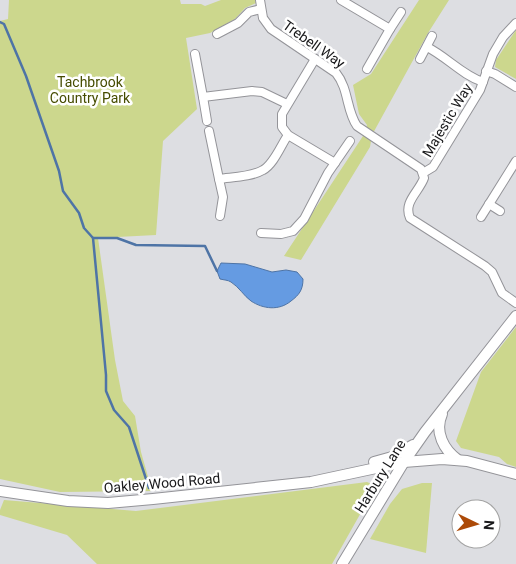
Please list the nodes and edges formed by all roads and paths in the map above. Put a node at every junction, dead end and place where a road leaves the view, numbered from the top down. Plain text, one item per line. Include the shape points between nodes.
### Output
1 (341, 0) edge
2 (261, 4) edge
3 (401, 12) dead end
4 (516, 23) edge
5 (390, 29) junction
6 (217, 34) dead end
7 (432, 36) dead end
8 (427, 47) junction
9 (196, 54) dead end
10 (315, 59) junction
11 (420, 59) dead end
12 (366, 69) dead end
13 (486, 71) junction
14 (483, 82) junction
15 (516, 87) edge
16 (204, 97) junction
17 (287, 104) junction
18 (208, 121) dead end
19 (209, 132) dead end
20 (288, 135) junction
21 (350, 141) dead end
22 (516, 161) edge
23 (335, 163) junction
24 (423, 173) junction
25 (220, 179) junction
26 (489, 204) junction
27 (500, 211) dead end
28 (220, 216) dead end
29 (481, 217) dead end
30 (261, 233) dead end
31 (516, 303) edge
32 (516, 316) edge
33 (446, 406) junction
34 (419, 440) junction
35 (458, 460) junction
36 (404, 462) junction
37 (516, 474) edge
38 (327, 479) junction
39 (0, 491) edge
40 (342, 564) edge

1 - 5 street
2 - 6 street via 238,23
2 - 10 street, Trebell Way via 263,18 271,30
3 - 5 street
4 - 13 street, Majestic Way via 503,37
5 - 12 street
7 - 8 street
8 - 11 street
8 - 14 street
9 - 16 street
10 - 17 street
10 - 24 street, Trebell Way via 342,80 357,126
13 - 14 street, Majestic Way
13 - 15 street
14 - 24 street, Majestic Way via 433,167
16 - 17 street via 244,91 262,92
16 - 18 street
17 - 20 street via 281,121
19 - 25 street
20 - 23 street
20 - 25 street via 264,170
21 - 23 street
22 - 26 street
23 - 30 street via 304,219 293,231
24 - 31 street via 422,184 408,205 410,218 486,266 502,293
25 - 28 street via 223,197
26 - 27 street
26 - 29 street
32 - 33 main road, Harbury Lane
33 - 34 main road, Harbury Lane
33 - 35 main road, Harbury Lane via 440,418 439,432 443,444
34 - 36 main road, Harbury Lane
34 - 38 main road, Oakley Wood Road via 392,457 354,467
35 - 36 main road, Oakley Wood Road
35 - 37 main road, Oakley Wood Road
36 - 38 main road, Oakley Wood Road
36 - 40 main road, Harbury Lane
38 - 39 main road, Oakley Wood Road via 108,503

